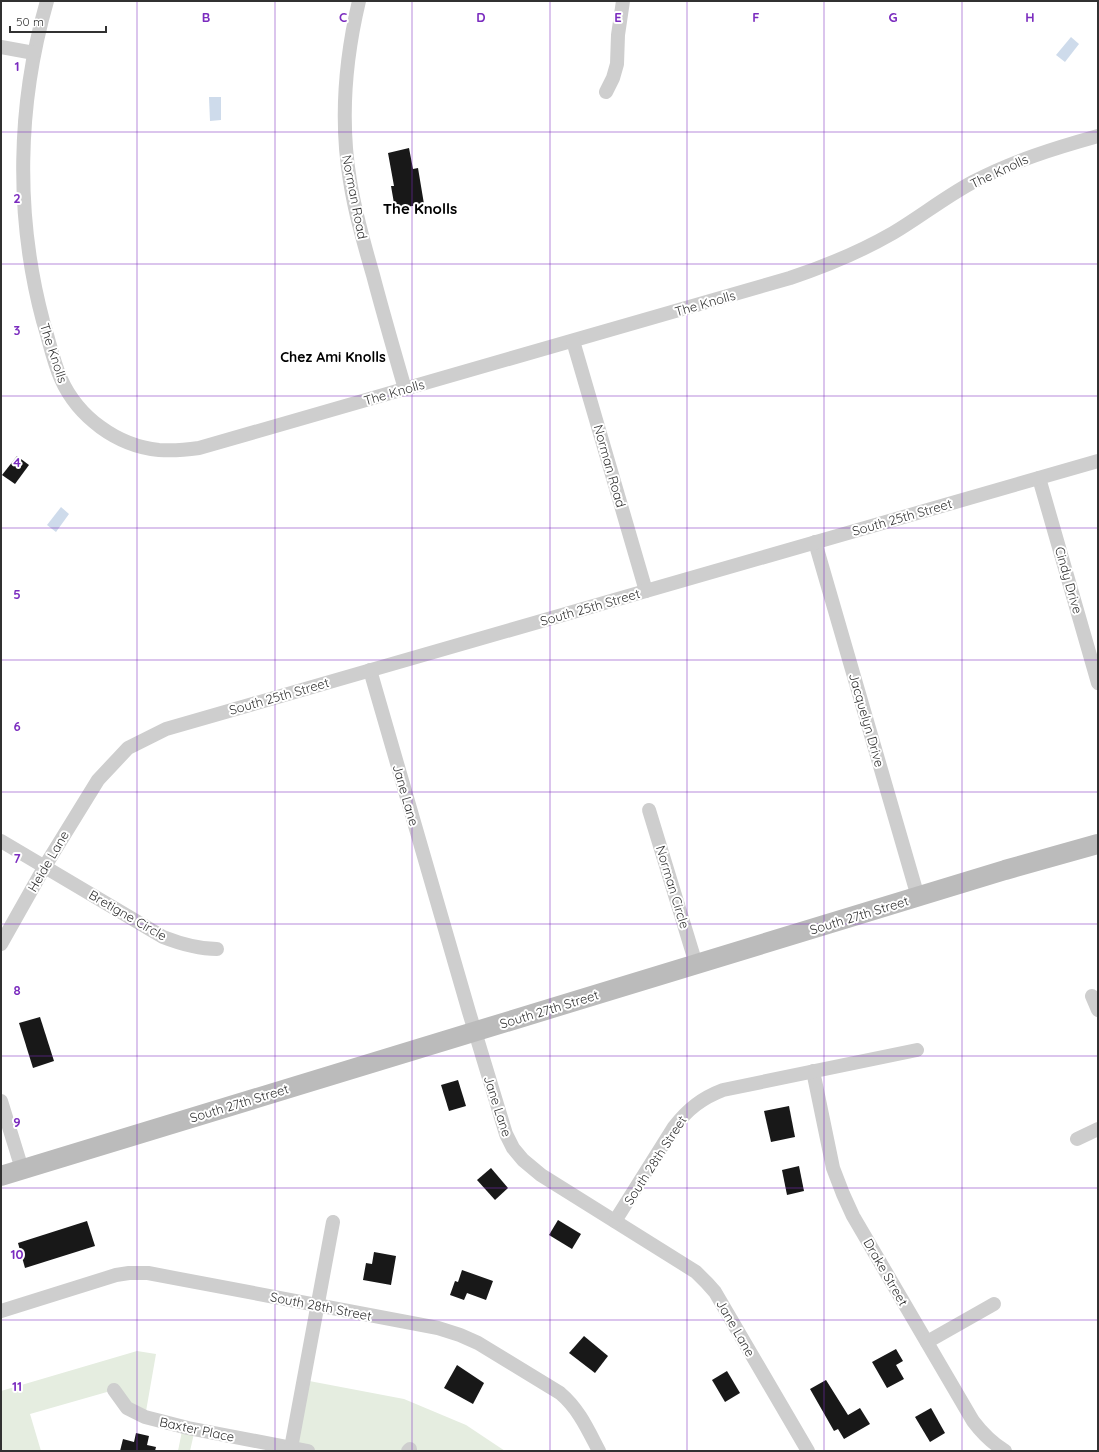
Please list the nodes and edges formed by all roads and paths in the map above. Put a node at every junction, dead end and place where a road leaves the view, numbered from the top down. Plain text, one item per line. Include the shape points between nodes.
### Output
1 (47, 1) edge
2 (359, 1) edge
3 (623, 1) edge
4 (1, 47) edge
5 (34, 53) junction
6 (606, 92) dead end
7 (1098, 136) edge
8 (573, 341) junction
9 (405, 389) junction
10 (1098, 461) edge
11 (1039, 478) junction
12 (815, 542) junction
13 (646, 591) junction
14 (370, 670) junction
15 (1098, 683) edge
16 (98, 780) joint
17 (650, 810) dead end
18 (1, 841) edge
19 (1098, 844) edge
20 (45, 866) junction
21 (918, 897) junction
22 (1, 944) edge
23 (218, 949) dead end
24 (696, 964) junction
25 (1092, 996) dead end
26 (1098, 1010) edge
27 (475, 1031) junction
28 (917, 1050) dead end
29 (813, 1071) junction
30 (1, 1100) edge
31 (1098, 1129) edge
32 (1077, 1139) dead end
33 (22, 1169) junction
34 (1, 1176) edge
35 (333, 1222) dead end
36 (615, 1222) junction
37 (994, 1304) dead end
38 (318, 1305) junction
39 (1, 1310) edge
40 (927, 1342) junction
41 (114, 1390) dead end
42 (291, 1448) junction
43 (308, 1451) edge
44 (599, 1451) edge
45 (808, 1451) edge
46 (1005, 1451) edge

1 - 5 street, The Knolls
2 - 9 street, Norman Road via 348,60 345,99 345,138 350,181 357,219
3 - 6 street via 618,35 618,64
4 - 5 street
5 - 9 street, The Knolls via 27,95 23,146 25,222 31,266 39,306 61,378 76,404 89,418 105,431 139,446 179,450 203,447
7 - 8 street, The Knolls via 1009,164 954,193 858,252 825,266
8 - 9 street, The Knolls
8 - 13 street, Norman Road
10 - 11 street, South 25th Street
11 - 12 street, South 25th Street
11 - 15 street, Cindy Drive
12 - 13 street, South 25th Street
12 - 21 street, Jacquelyn Drive
13 - 14 street, South 25th Street
14 - 16 street, South 25th Street via 166,729 128,748
14 - 27 street, Jane Lane
16 - 20 street, Heide Lane
17 - 24 street, Norman Circle
18 - 20 street, Bretigne Circle
19 - 21 main road, South 27th Street
20 - 22 street, Heide Lane
20 - 23 street, Bretigne Circle via 163,937 203,949
21 - 24 main road, South 27th Street
24 - 27 main road, South 27th Street
25 - 26 street
27 - 33 main road, South 27th Street
27 - 36 street, Jane Lane via 506,1134 513,1148 531,1168
28 - 29 street, South 28th Street
29 - 36 street, South 28th Street via 723,1090 695,1104 674,1127
29 - 40 street, Drake Street via 834,1168 843,1194
30 - 33 street
31 - 32 street
33 - 34 main road, South 27th Street
35 - 38 street
36 - 45 street, Jane Lane via 708,1282
37 - 40 street
38 - 39 street, South 28th Street via 148,1273 129,1273
38 - 42 street
38 - 44 street, South 28th Street via 438,1328 478,1343 569,1401 579,1413
40 - 46 street, Drake Street via 973,1421 982,1433
41 - 42 street, Baxter Place via 127,1408 145,1417
42 - 43 street, Baxter Place

